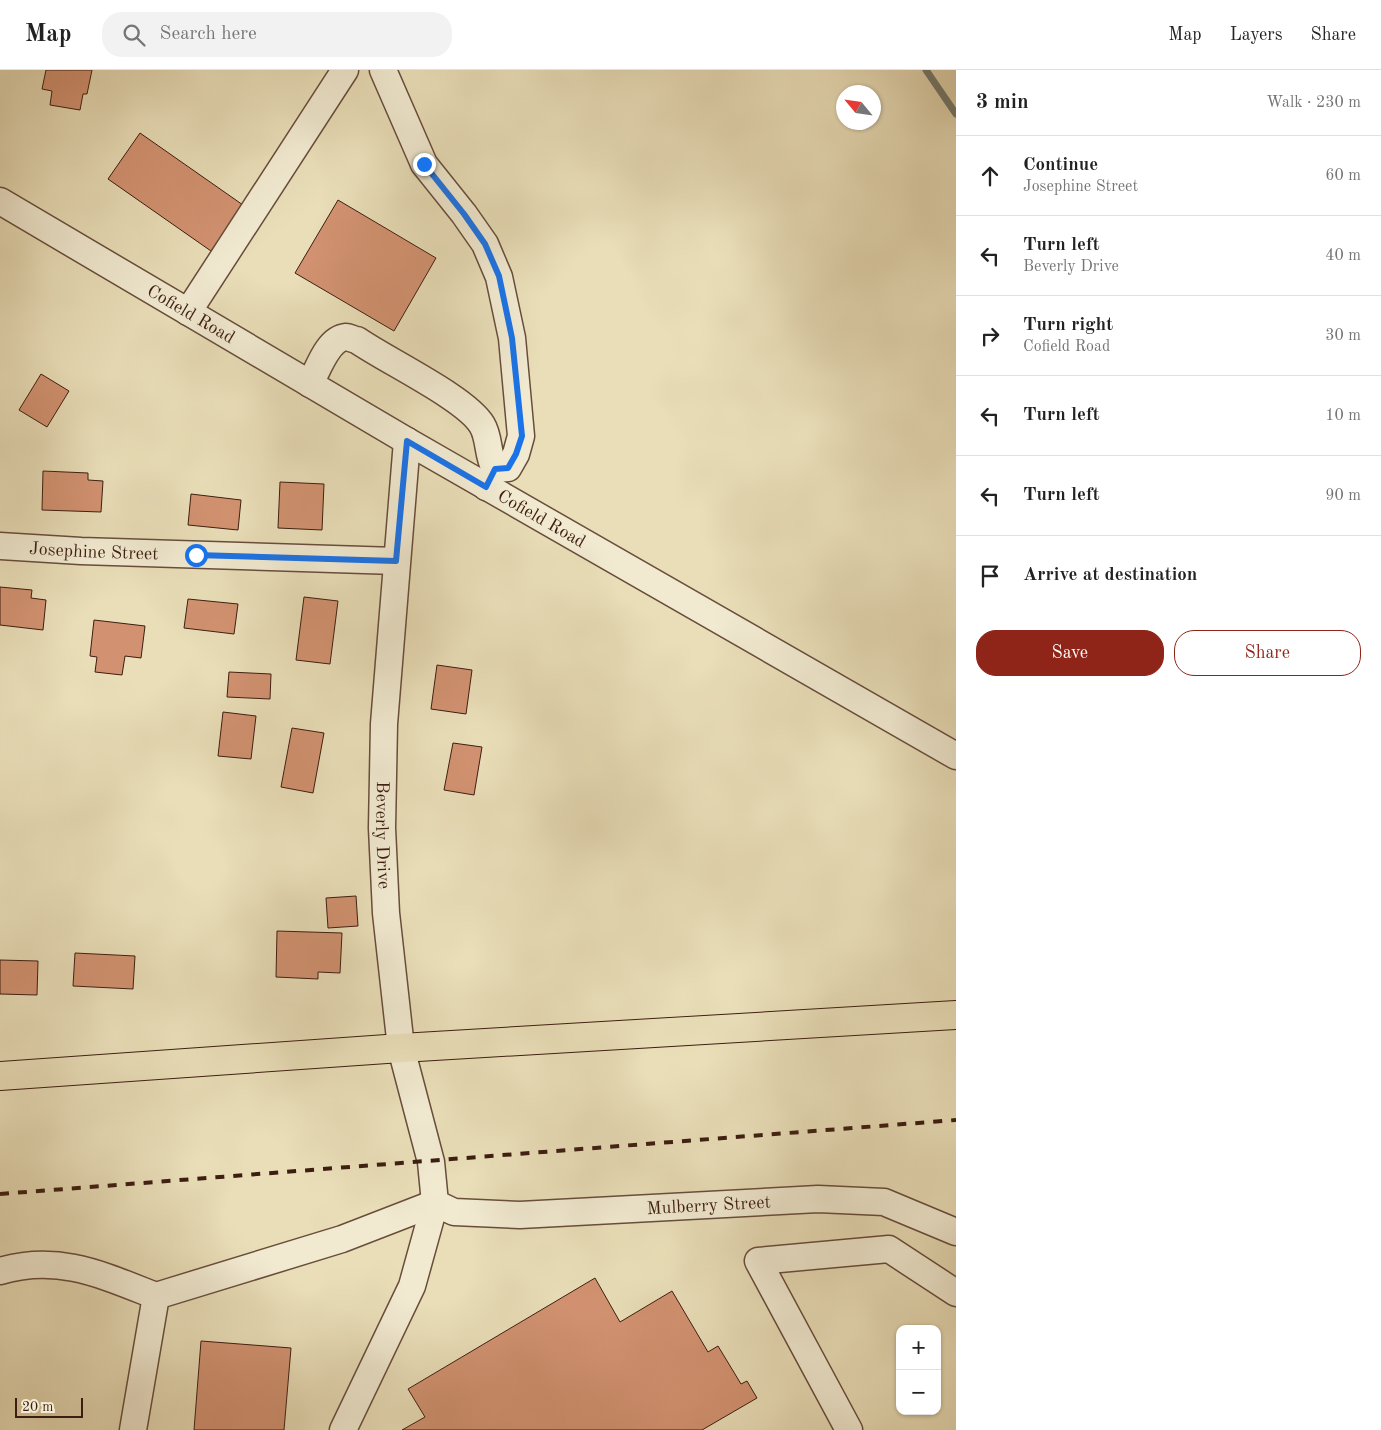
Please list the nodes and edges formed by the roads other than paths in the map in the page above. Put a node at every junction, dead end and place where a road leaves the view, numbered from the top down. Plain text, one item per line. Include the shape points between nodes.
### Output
1 (345, 70) edge
2 (383, 70) edge
3 (0, 201) edge
4 (188, 312) junction
5 (310, 384) junction
6 (407, 441) junction
7 (491, 478) junction
8 (0, 546) edge
9 (396, 561) junction
10 (956, 756) edge
11 (956, 1015) edge
12 (400, 1048) junction
13 (0, 1076) edge
14 (444, 1208) junction
15 (956, 1232) edge
16 (0, 1271) edge
17 (956, 1292) edge
18 (156, 1296) junction
19 (133, 1430) edge
20 (343, 1430) edge
21 (849, 1430) edge

1 - 4 street
2 - 7 street via 424,164 475,229 499,276 512,338 522,436 508,468
3 - 4 street, Cofield Road
4 - 5 street, Cofield Road
5 - 6 street, Cofield Road
5 - 7 street via 329,349 337,341 346,337 358,340 465,407 482,425
6 - 7 street, Cofield Road
6 - 9 street, Beverly Drive
7 - 10 street, Cofield Road
8 - 9 street, Josephine Street via 89,552
9 - 12 street, Beverly Drive via 384,724 382,828 386,913
11 - 12 main road
12 - 13 main road
12 - 14 street, Beverly Drive
14 - 15 street, Mulberry Street via 520,1215 818,1199 884,1202
14 - 18 street
14 - 20 street via 412,1286
16 - 18 street via 36,1264 67,1265 92,1271
17 - 21 street via 889,1249 758,1261
18 - 19 street

